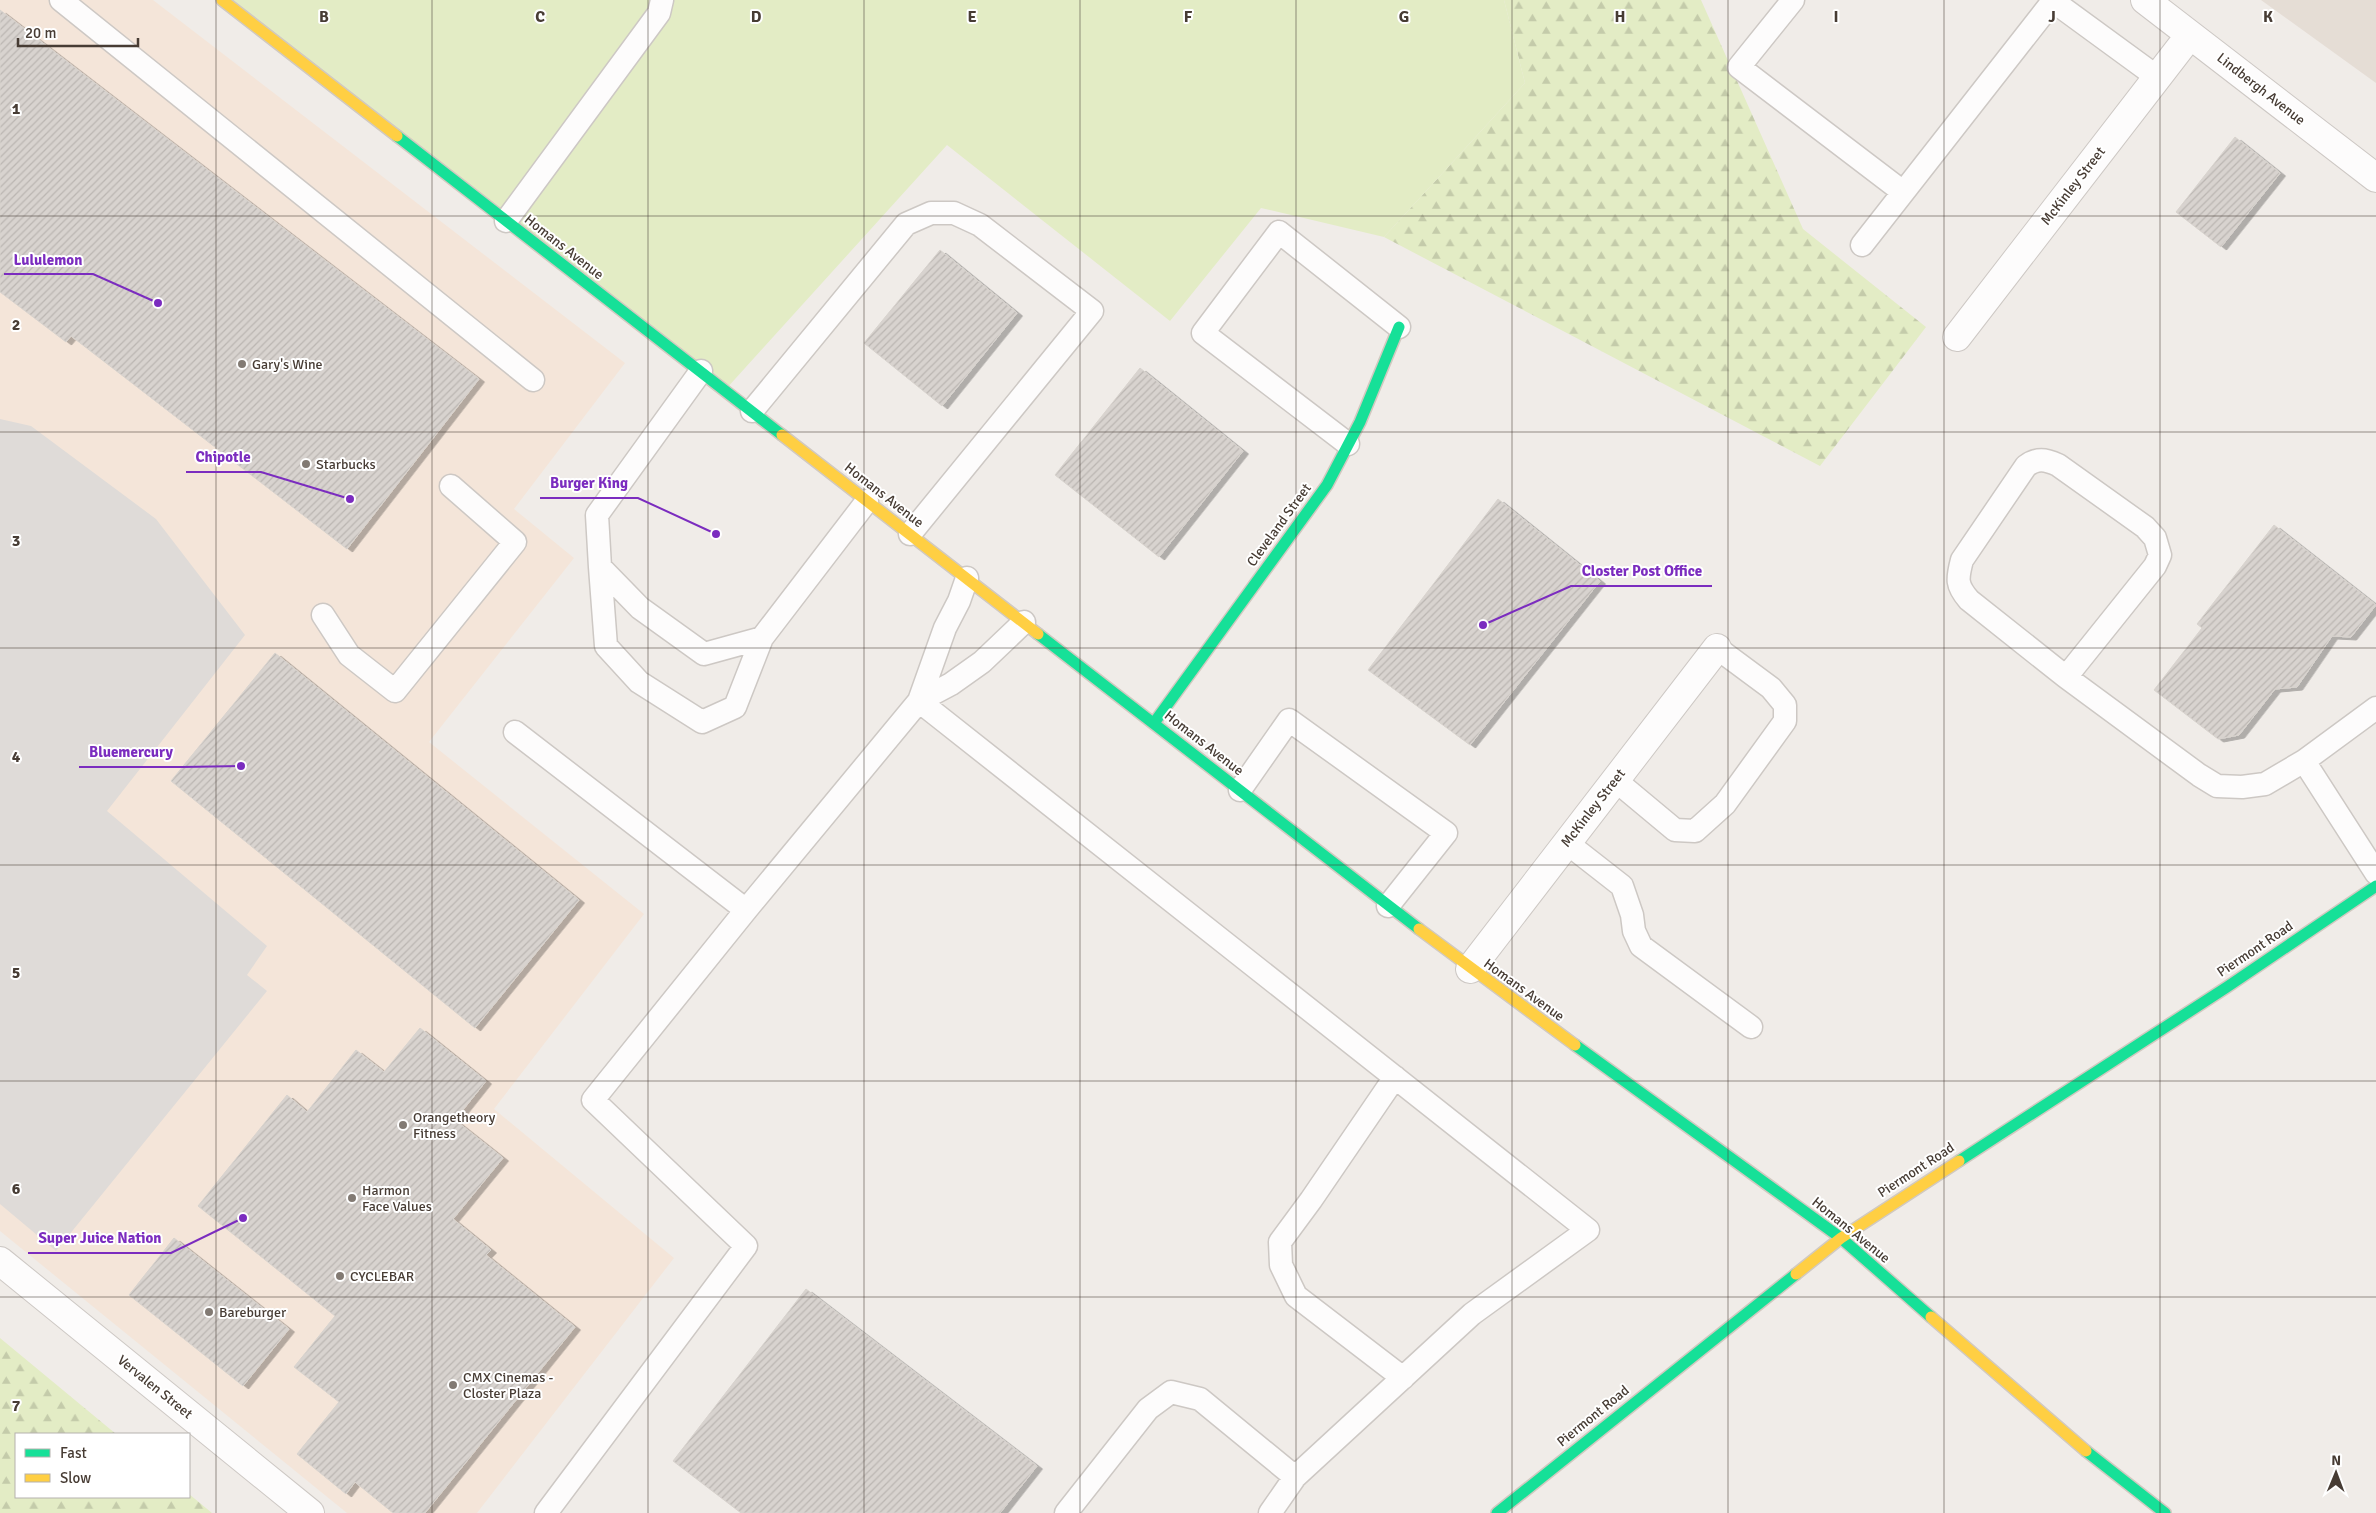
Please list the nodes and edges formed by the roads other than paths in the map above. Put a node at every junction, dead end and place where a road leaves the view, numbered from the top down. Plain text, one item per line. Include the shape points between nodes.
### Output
1 (222, 0) edge
2 (662, 0) edge
3 (1793, 0) edge
4 (2145, 0) edge
5 (2052, 1) edge
6 (65, 4) edge
7 (2190, 34) junction
8 (2157, 78) junction
9 (2376, 178) edge
10 (1903, 192) junction
11 (506, 221) junction
12 (1862, 245) dead end
13 (1399, 327) joint
14 (1957, 337) dead end
15 (701, 371) junction
16 (533, 380) dead end
17 (752, 411) junction
18 (1348, 444) junction
19 (451, 486) dead end
20 (867, 501) junction
21 (910, 534) junction
22 (600, 566) junction
23 (967, 578) junction
24 (323, 615) dead end
25 (1024, 622) junction
26 (762, 638) junction
27 (1717, 648) joint
28 (2066, 677) junction
29 (919, 701) junction
30 (2376, 708) edge
31 (1154, 724) junction
32 (515, 732) dead end
33 (2304, 761) junction
34 (1615, 780) junction
35 (1240, 790) junction
36 (1567, 842) junction
37 (2376, 874) edge
38 (2376, 886) edge
39 (1388, 906) junction
40 (746, 910) junction
41 (1470, 969) junction
42 (1751, 1027) dead end
43 (1395, 1077) junction
44 (1840, 1238) junction
45 (0, 1261) edge
46 (1403, 1378) junction
47 (1295, 1477) junction
48 (556, 1509) edge
49 (310, 1513) edge
50 (1066, 1513) edge
51 (1270, 1513) edge
52 (1497, 1513) edge
53 (2165, 1513) edge

1 - 11 street, Homans Avenue
2 - 11 lane via 659,13
3 - 10 lane via 1739,67
4 - 7 street, Lindbergh Avenue
5 - 8 lane
5 - 10 lane
6 - 16 lane
7 - 8 street, McKinley Street
7 - 9 street, Lindbergh Avenue
8 - 14 street, McKinley Street
10 - 12 lane
11 - 15 street, Homans Avenue
13 - 18 street, Cleveland Street
13 - 18 lane via 1278,232 1203,333
15 - 17 street, Homans Avenue
15 - 22 lane via 597,515
17 - 20 street, Homans Avenue
17 - 21 lane via 906,224 931,213 954,213 980,225 1092,311
18 - 31 street, Cleveland Street via 1327,485
19 - 24 lane via 515,542 395,692 349,654
20 - 21 street, Homans Avenue
20 - 26 lane
21 - 23 street, Homans Avenue
22 - 26 lane via 640,608 704,654
22 - 26 lane via 606,646 639,682 702,722 735,707
23 - 25 street, Homans Avenue
23 - 29 lane
25 - 29 lane via 982,662
25 - 31 street, Homans Avenue
27 - 34 street, McKinley Street
27 - 34 lane via 1772,688 1785,705 1785,721 1725,804 1695,831 1675,830
28 - 28 lane via 1959,589 1962,560 2026,466 2035,460 2058,465 2145,527 2155,538 2160,555 2155,566
28 - 33 lane via 2217,786 2265,784
29 - 40 lane
29 - 43 lane
30 - 33 lane
31 - 35 street, Homans Avenue
32 - 40 lane
33 - 37 lane
34 - 36 street, McKinley Street
35 - 39 street, Homans Avenue
35 - 39 lane via 1289,720 1446,833
36 - 41 street, McKinley Street
36 - 42 lane via 1622,886 1641,946
38 - 44 street, Piermont Road
39 - 41 street, Homans Avenue
40 - 48 lane via 593,1100 746,1246
41 - 44 street, Homans Avenue
43 - 46 lane via 1280,1242 1281,1265 1296,1296
43 - 46 lane via 1588,1230 1472,1314
44 - 52 street, Piermont Road
44 - 53 street, Homans Avenue via 2067,1436
45 - 49 street, Vervalen Street
46 - 47 lane
47 - 50 lane via 1200,1398 1172,1392 1148,1409
47 - 51 lane

